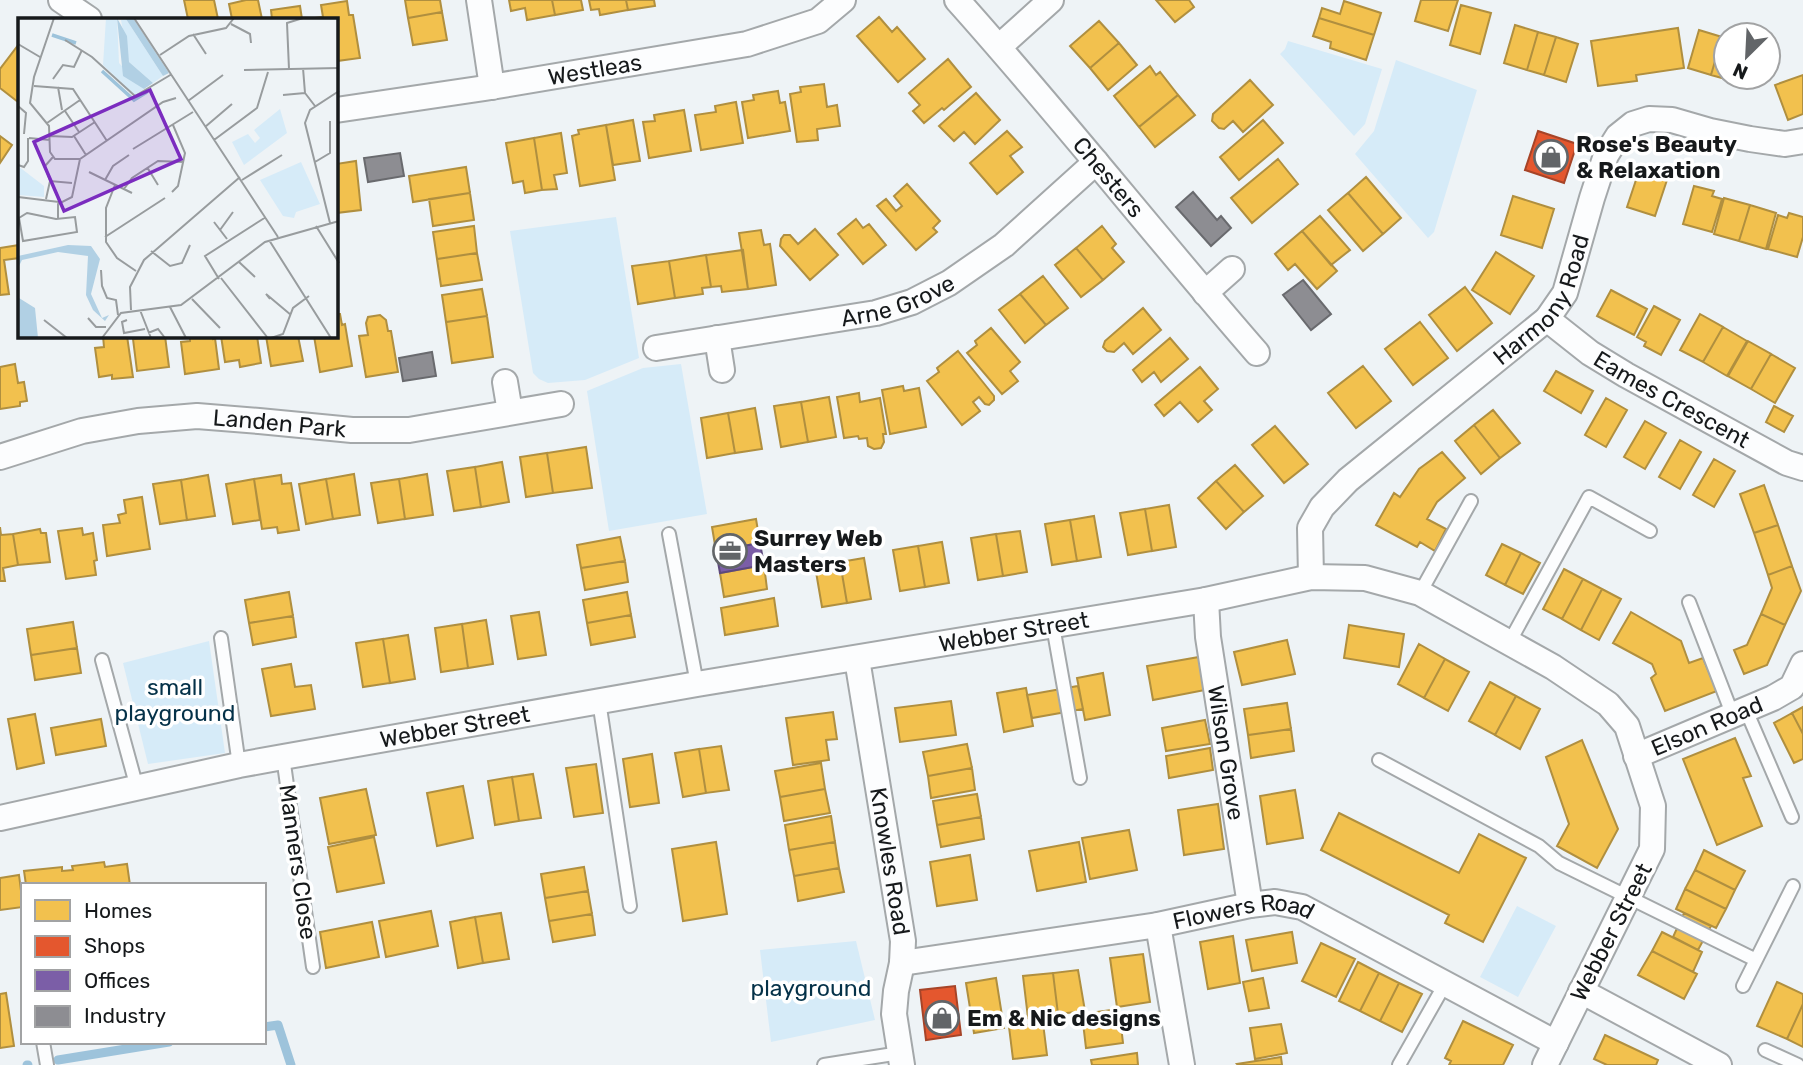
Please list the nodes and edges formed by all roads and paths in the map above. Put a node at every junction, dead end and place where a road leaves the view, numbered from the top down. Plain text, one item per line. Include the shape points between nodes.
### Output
1 (61, 0) edge
2 (479, 0) edge
3 (843, 0) edge
4 (957, 0) edge
5 (1051, 0) edge
6 (88, 18) edge
7 (999, 47) junction
8 (492, 87) junction
9 (338, 110) edge
10 (1803, 141) edge
11 (1096, 162) junction
12 (1232, 269) dead end
13 (1205, 293) junction
14 (1547, 319) junction
15 (717, 338) junction
16 (656, 348) dead end
17 (1257, 353) dead end
18 (722, 370) dead end
19 (505, 382) dead end
20 (561, 404) dead end
21 (510, 412) junction
22 (0, 457) edge
23 (1803, 468) edge
24 (1471, 501) dead end
25 (1650, 531) dead end
26 (669, 534) dead end
27 (1311, 577) junction
28 (1420, 593) junction
29 (1206, 600) junction
30 (1689, 602) dead end
31 (1053, 625) junction
32 (221, 638) dead end
33 (1509, 643) junction
34 (857, 659) junction
35 (102, 660) dead end
36 (1803, 664) edge
37 (697, 684) junction
38 (599, 701) junction
39 (1740, 713) junction
40 (1636, 756) junction
41 (283, 757) junction
42 (1380, 760) dead end
43 (239, 765) junction
44 (1080, 778) dead end
45 (137, 788) junction
46 (1792, 817) dead end
47 (0, 818) edge
48 (1793, 886) dead end
49 (1629, 899) junction
50 (1250, 905) junction
51 (629, 906) dead end
52 (1158, 925) junction
53 (1756, 960) junction
54 (902, 963) junction
55 (313, 967) dead end
56 (1445, 984) junction
57 (1743, 986) dead end
58 (1581, 991) junction
59 (1556, 1043) junction
60 (43, 1044) edge
61 (1765, 1050) dead end
62 (901, 1059) edge
63 (47, 1065) edge
64 (824, 1065) edge
65 (1182, 1065) edge
66 (1399, 1065) edge
67 (1545, 1065) edge
68 (1719, 1065) edge
69 (1798, 1065) edge

1 - 6 street
2 - 8 street
3 - 8 street, Westleas via 818,21 747,44
4 - 7 street, Chesters
5 - 7 street
7 - 11 street, Chesters
8 - 9 street, Westleas
10 - 14 street, Harmony Road via 1784,144 1750,139 1672,120 1633,124 1606,155 1565,293
11 - 13 street, Chesters
11 - 15 street, Arne Grove via 1004,245 912,302 876,313
12 - 13 street
13 - 17 street, Chesters
14 - 23 street, Eames Crescent via 1626,375
14 - 27 street, Harmony Road via 1348,480 1322,508 1310,528
15 - 16 street, Arne Grove
15 - 18 street
19 - 21 street
20 - 21 street, Landen Park
21 - 22 street, Landen Park via 409,430 352,430 197,416 138,421 82,431
24 - 28 lane
25 - 33 lane via 1589,497
26 - 37 lane
27 - 28 street, Webber Street via 1365,578
27 - 29 street, Webber Street
28 - 33 street, Webber Street
29 - 31 street, Webber Street
29 - 50 street, Wilson Grove
30 - 39 lane
31 - 34 street, Webber Street
31 - 44 lane
32 - 43 lane
33 - 40 street, Webber Street via 1608,704 1627,726
34 - 37 street, Webber Street
34 - 54 street, Knowles Road via 903,941
35 - 45 lane
36 - 39 street, Elson Road via 1792,687
37 - 38 street, Webber Street
38 - 41 street, Webber Street
38 - 51 lane
39 - 40 street, Elson Road
39 - 46 lane
40 - 49 street, Webber Street via 1653,806 1652,849
41 - 43 street, Webber Street
41 - 55 lane, Manners Close
42 - 49 lane
43 - 45 street, Webber Street
45 - 47 street, Webber Street
48 - 53 lane
49 - 53 lane
49 - 58 street, Webber Street
50 - 52 street, Flowers Road
50 - 56 street, Flowers Road via 1302,906
52 - 54 street, Flowers Road
52 - 65 street
53 - 57 lane
54 - 62 street, Knowles Road via 894,1014
56 - 59 street, Flowers Road
56 - 66 lane
58 - 59 street, Webber Street
58 - 68 street
59 - 67 street, Webber Street
60 - 63 lane
61 - 69 lane
62 - 64 lane

